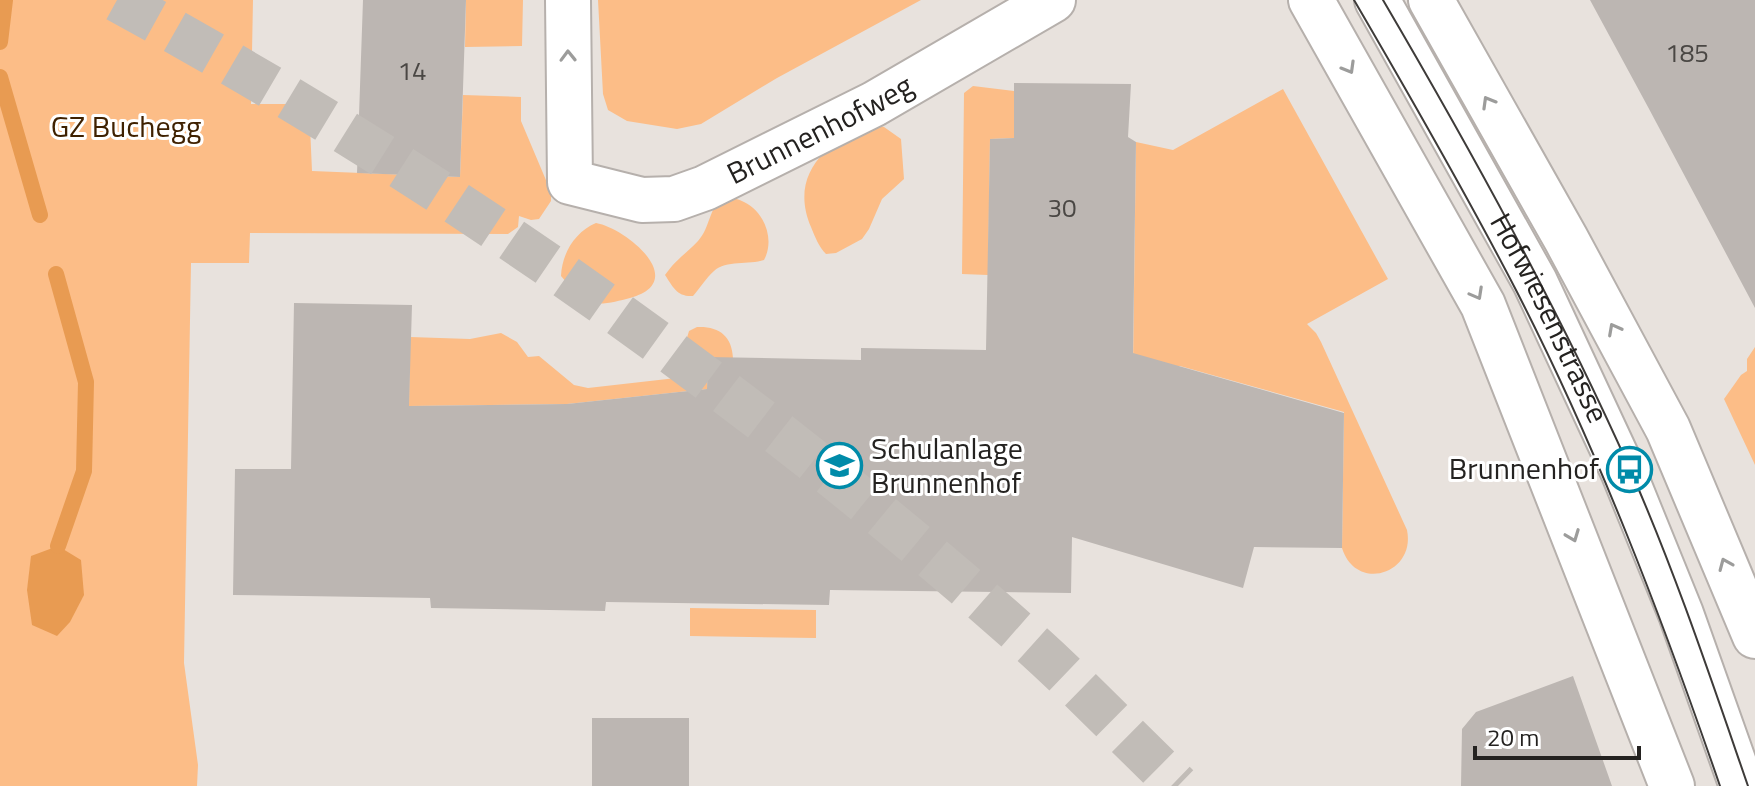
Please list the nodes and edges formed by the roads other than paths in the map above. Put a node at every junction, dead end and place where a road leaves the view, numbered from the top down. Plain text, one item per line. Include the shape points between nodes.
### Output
1 (568, 0) edge
2 (1053, 0) edge
3 (1311, 0) edge
4 (1377, 0) edge
5 (1431, 0) edge
6 (1755, 636) edge
7 (1672, 786) edge
8 (1742, 786) edge

2 -> 1 street, Brunnenhofweg via 874,104 705,188 674,199 642,200 570,182
3 -> 7 street, Hofwiesenstrasse via 1483,305
4 - 8 street, Hofwiesenstrasse via 1541,295 1646,528
6 -> 5 street, Hofwiesenstrasse via 1668,429

